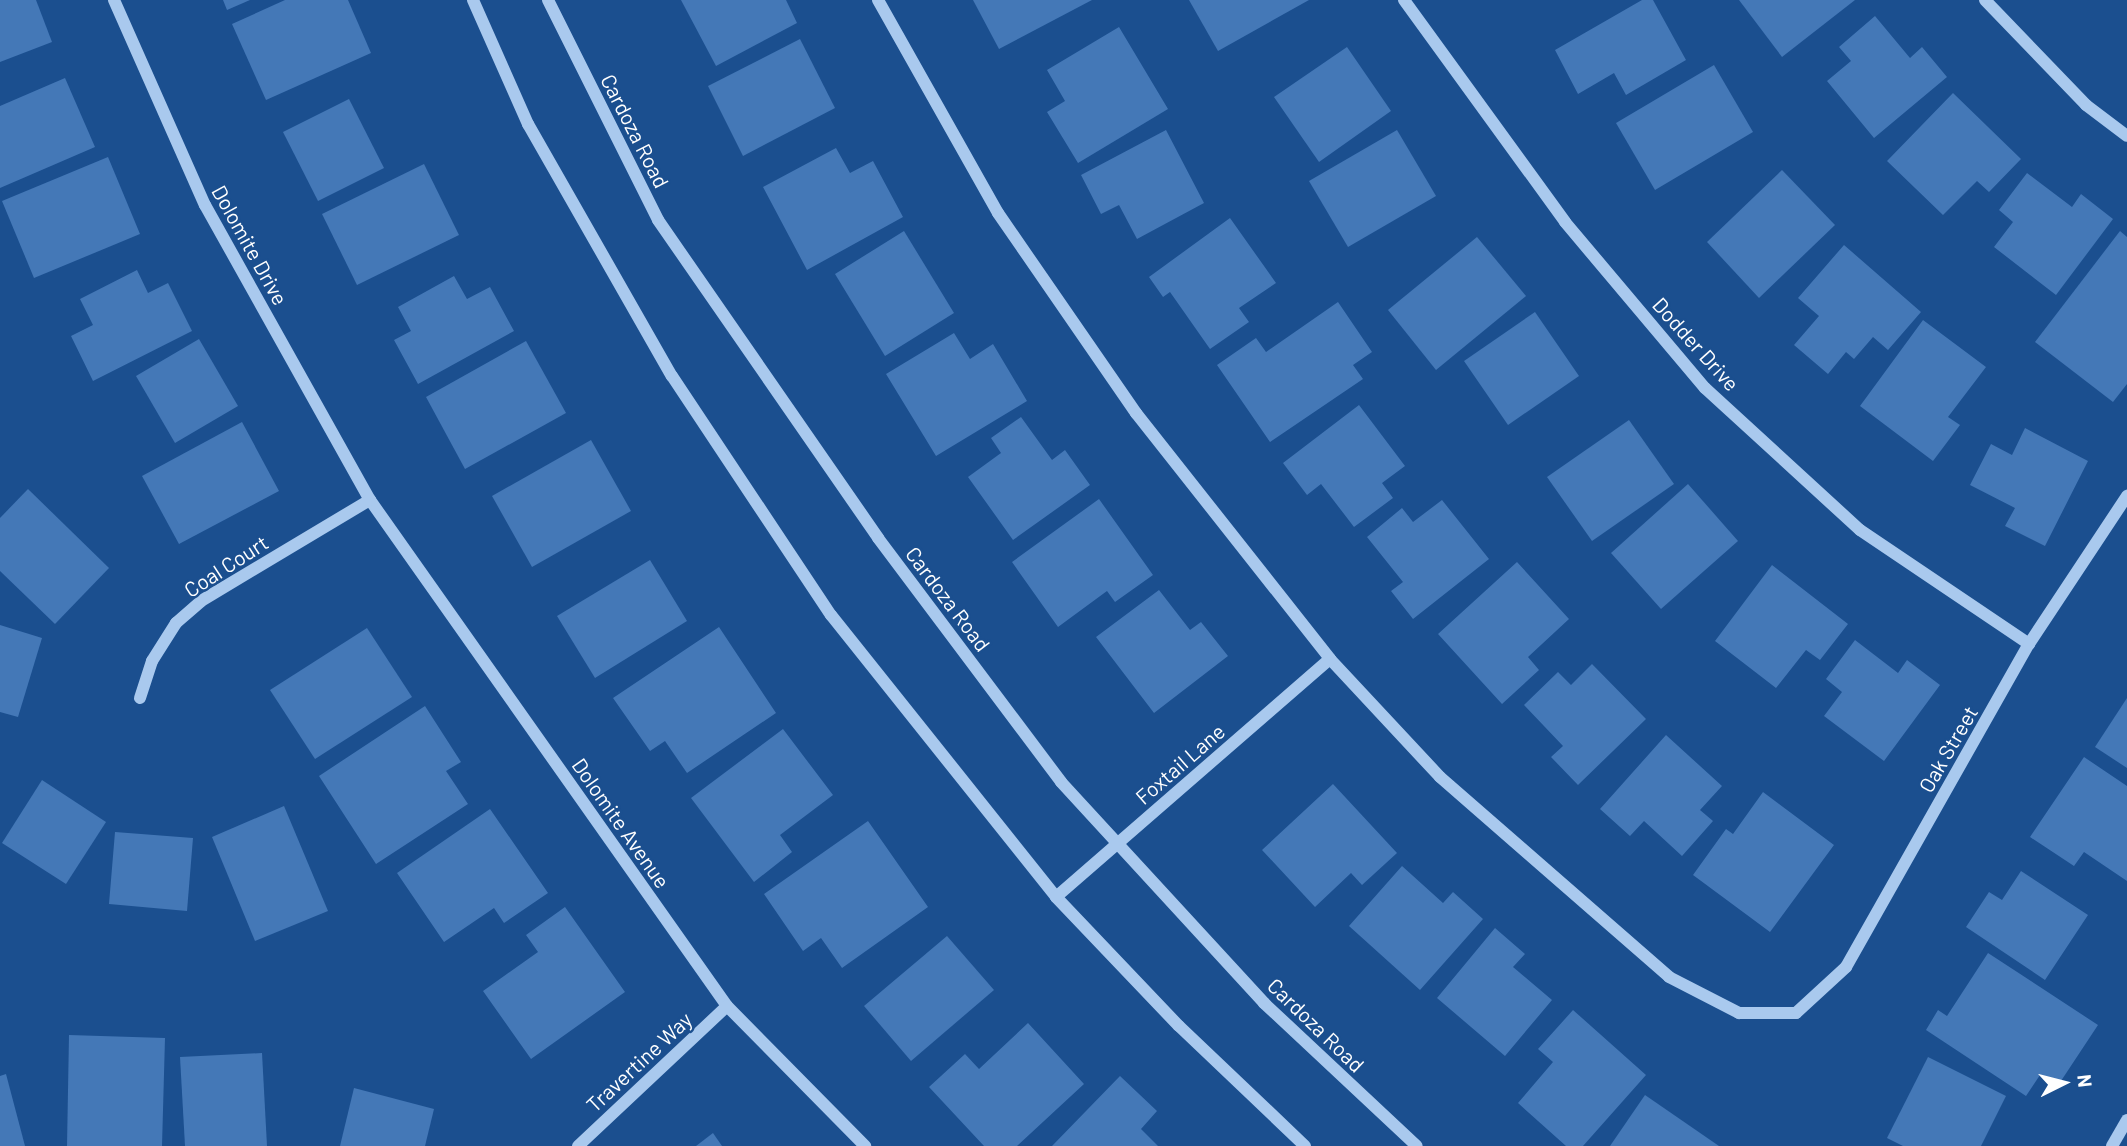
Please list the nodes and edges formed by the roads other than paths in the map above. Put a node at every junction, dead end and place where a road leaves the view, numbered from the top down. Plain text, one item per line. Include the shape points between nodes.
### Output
1 (114, 0) edge
2 (473, 0) edge
3 (548, 0) edge
4 (878, 0) edge
5 (1404, 0) edge
6 (1985, 0) edge
7 (2127, 136) edge
8 (2127, 496) edge
9 (370, 500) junction
10 (2029, 644) junction
11 (1329, 659) junction
12 (139, 698) dead end
13 (1116, 846) junction
14 (1056, 898) junction
15 (727, 1006) junction
16 (2127, 1120) edge
17 (2111, 1145) edge
18 (578, 1146) edge
19 (865, 1146) edge
20 (1305, 1146) edge
21 (1417, 1146) edge

1 - 9 street, Dolomite Drive via 205,205
2 - 14 street via 528,124 672,376 831,615
3 - 13 street, Cardoza Road via 658,220 878,538 1061,782
4 - 11 street via 1005,224 1136,414
5 - 10 street, Dodder Drive via 1564,222 1705,388 1860,530
6 - 7 street via 2086,105
8 - 10 street, Oak Street
9 - 12 street, Coal Court via 201,601 164,642
9 - 15 street, Dolomite Avenue
10 - 11 street, Oak Street via 1846,967 1796,1013 1739,1013 1669,977 1440,777
11 - 13 street, Foxtail Lane
13 - 14 street, Foxtail Lane
13 - 21 street, Cardoza Road via 1264,1003
14 - 20 street via 1179,1026
15 - 18 street, Travertine Way
15 - 19 street, Dolomite Avenue
16 - 17 street

